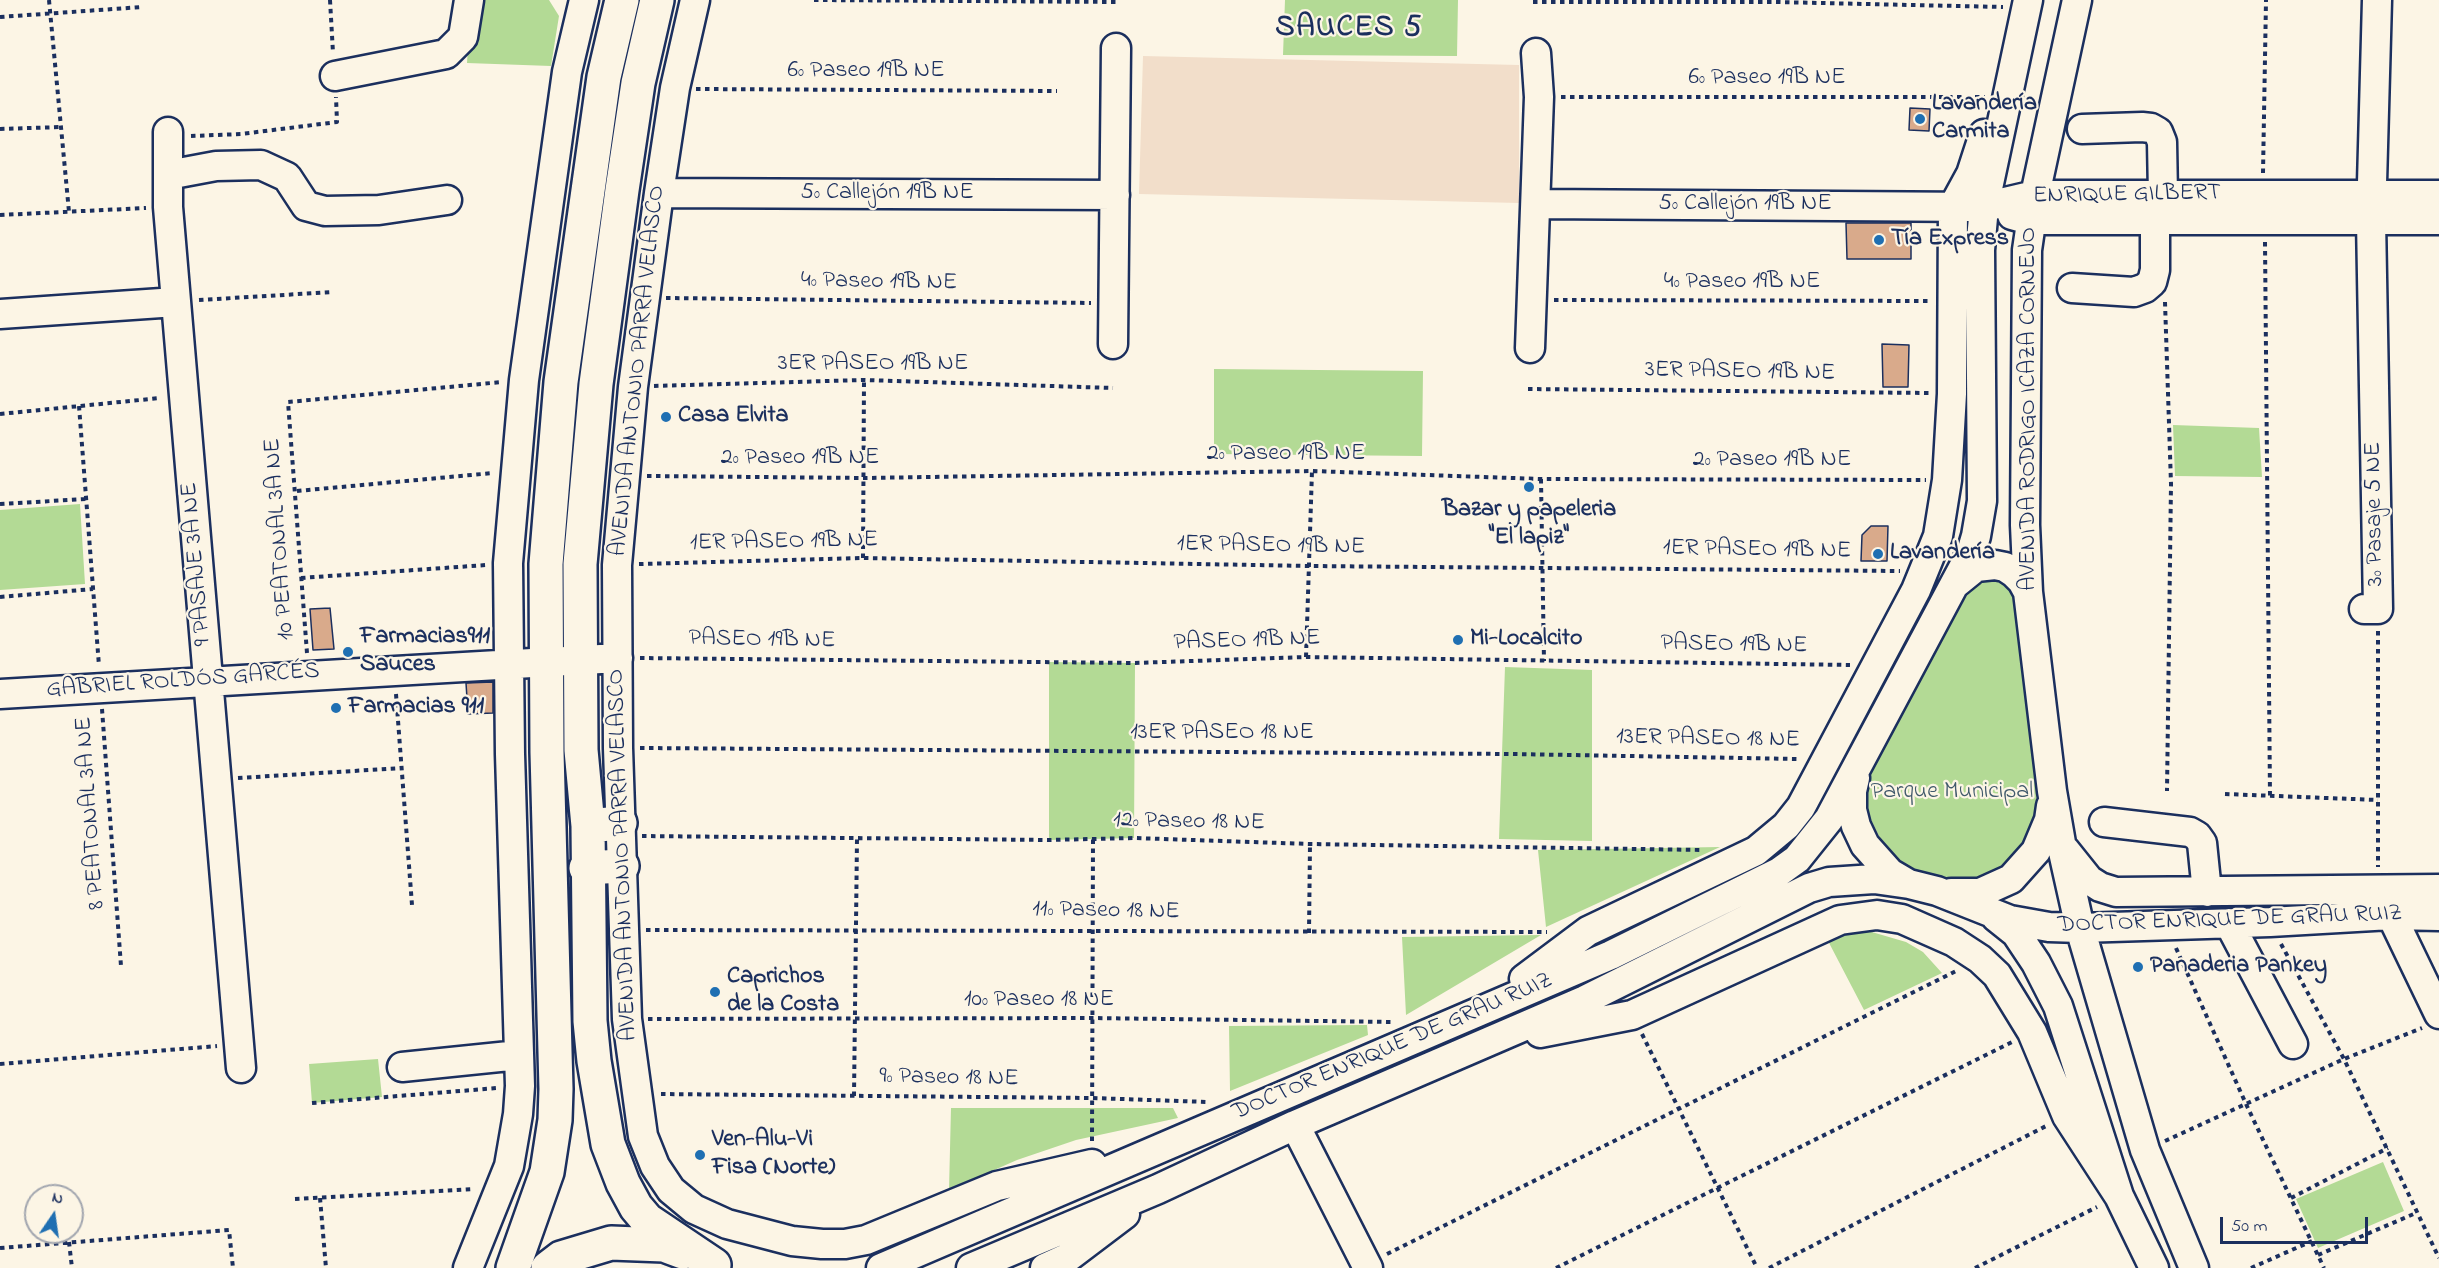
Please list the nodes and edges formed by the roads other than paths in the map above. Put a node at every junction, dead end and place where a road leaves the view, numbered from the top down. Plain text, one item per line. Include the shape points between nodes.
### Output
1 (469, 0) edge
2 (584, 0) edge
3 (622, 0) edge
4 (657, 0) edge
5 (695, 0) edge
6 (2077, 0) edge
7 (2377, 0) edge
8 (2027, 4) edge
9 (2018, 46) junction
10 (1116, 48) dead end
11 (1536, 52) dead end
12 (334, 76) road end
13 (2082, 129) dead end
14 (168, 134) road end
15 (168, 175) junction
16 (541, 187) junction
17 (587, 188) junction
18 (659, 193) junction
19 (1115, 195) junction
20 (2439, 195) edge
21 (447, 200) dead end
22 (1537, 204) junction
23 (1953, 207) junction
24 (1984, 207) junction
25 (2032, 207) junction
26 (2159, 207) junction
27 (2371, 207) junction
28 (2439, 220) edge
29 (2072, 288) dead end
30 (176, 302) junction
31 (0, 314) edge
32 (1113, 344) dead end
33 (1530, 348) dead end
34 (1955, 585) junction
35 (2028, 592) junction
36 (2371, 609) road end
37 (618, 657) junction
38 (581, 659) junction
39 (546, 661) junction
40 (509, 663) junction
41 (208, 681) junction
42 (0, 694) edge
43 (1857, 767) junction
44 (2052, 791) junction
45 (2104, 822) dead end
46 (588, 826) junction
47 (621, 842) junction
48 (2061, 843) junction
49 (586, 868) junction
50 (1909, 884) junction
51 (2379, 888) junction
52 (2439, 889) edge
53 (1936, 891) junction
54 (2207, 892) junction
55 (1975, 906) junction
56 (2391, 915) junction
57 (2439, 916) edge
58 (2229, 923) junction
59 (2080, 928) junction
60 (1486, 1007) junction
61 (2434, 1020) edge
62 (1488, 1043) junction
63 (2293, 1044) dead end
64 (519, 1055) junction
65 (240, 1056) road end
66 (402, 1067) dead end
67 (1295, 1125) junction
68 (1162, 1149) junction
69 (1158, 1189) junction
70 (2119, 1196) junction
71 (716, 1266) edge
72 (1367, 1266) edge
73 (468, 1268) edge
74 (513, 1268) edge
75 (548, 1268) edge
76 (881, 1268) edge
77 (971, 1268) edge
78 (1045, 1268) edge
79 (2154, 1268) edge
80 (2194, 1268) edge

1 - 12 street via 463,37 446,54
2 - 16 street
3 - 17 main road via 604,77
4 - 38 main road, AVENIDA ANTONIO PARRA VELASCO via 638,83 596,384 580,564
5 - 18 street, AVENIDA ANTONIO PARRA VELASCO via 675,88
6 - 25 street, AVENIDA RODRIGO ICAZA CORNEJO
7 - 27 street, 3º Pasaje 5 NE
8 - 9 street, AVENIDA RODRIGO ICAZA CORNEJO
9 - 23 street, AVENIDA RODRIGO ICAZA CORNEJO via 1995,97 1971,174
9 - 24 street, AVENIDA RODRIGO ICAZA CORNEJO
10 - 19 street
11 - 22 street
13 - 26 street via 2142,127 2158,132 2162,142
14 - 15 street, 9 PASAJE 3A NE
15 - 21 street via 216,166 261,165 287,177 306,206 325,211 379,210
15 - 30 street, 9 PASAJE 3A NE
16 - 17 street
16 - 40 street via 549,210 524,380 508,563
17 - 39 main road via 560,393 546,564
18 - 19 street, 5º Callejón 19B NE
18 - 37 street, AVENIDA ANTONIO PARRA VELASCO via 633,387 617,565
19 - 32 street
20 - 27 street, ENRIQUE GILBERT
22 - 23 street, 5º Callejón 19B NE
22 - 33 street
23 - 24 street, 5º Callejón 19B NE
23 - 60 street, AVENIDA RODRIGO ICAZA CORNEJO via 1952,394 1947,480 1938,536 1924,573 1877,666 1801,807 1786,826 1756,851 1588,932
24 - 25 street, ENRIQUE GILBERT
24 - 34 street, AVENIDA RODRIGO ICAZA CORNEJO via 1980,250 1983,501 1971,554
25 - 26 street, ENRIQUE GILBERT
25 - 35 street, AVENIDA RODRIGO ICAZA CORNEJO via 2027,250
26 - 27 street, ENRIQUE GILBERT
26 - 29 street via 2152,282 2134,292
27 - 28 street, ENRIQUE GILBERT
27 - 36 street, 3º Pasaje 5 NE
30 - 31 street
30 - 41 street, 9 PASAJE 3A NE
34 - 35 street via 1976,567 1995,565 2014,573
34 - 43 street, AVENIDA RODRIGO ICAZA CORNEJO
35 - 44 street, AVENIDA RODRIGO ICAZA CORNEJO
37 - 38 street, GABRIEL ROLDÓS GARCÉS
37 - 47 street, AVENIDA ANTONIO PARRA VELASCO
38 - 39 street, GABRIEL ROLDÓS GARCÉS
38 - 46 main road, AVENIDA ANTONIO PARRA VELASCO
39 - 40 street, GABRIEL ROLDÓS GARCÉS
39 - 74 main road via 555,1120 547,1172
40 - 41 street, GABRIEL ROLDÓS GARCÉS
40 - 64 street
41 - 42 street, GABRIEL ROLDÓS GARCÉS
41 - 65 street, 9 PASAJE 3A NE
43 - 50 street via 1852,791 1856,826 1877,860
43 - 60 street, DOCTOR ENRIQUE DE GRAU RUIZ via 1816,837 1779,872 1611,955
44 - 48 street, AVENIDA RODRIGO ICAZA CORNEJO
44 - 53 street via 2043,837 2024,867 2011,879 1980,893
45 - 54 street via 2197,836 2202,843
46 - 47 main road
46 - 49 main road, AVENIDA ANTONIO PARRA VELASCO
47 - 49 main road
47 - 68 street, AVENIDA ANTONIO PARRA VELASCO via 627,1019 643,1136 671,1191 694,1209 727,1224 792,1241 834,1244 866,1240 997,1186
48 - 54 street, DOCTOR ENRIQUE DE GRAU RUIZ via 2080,872 2106,889
48 - 59 street, AVENIDA RODRIGO ICAZA CORNEJO
49 - 71 main road, AVENIDA ANTONIO PARRA VELASCO via 590,1021 608,1144 623,1184 647,1220
50 - 53 street, DOCTOR ENRIQUE DE GRAU RUIZ
50 - 62 street, DOCTOR ENRIQUE DE GRAU RUIZ via 1848,879 1809,888 1586,1000
51 - 52 street, DOCTOR ENRIQUE DE GRAU RUIZ
51 - 54 street, DOCTOR ENRIQUE DE GRAU RUIZ
51 - 56 street
53 - 55 street, DOCTOR ENRIQUE DE GRAU RUIZ
55 - 59 street, DOCTOR ENRIQUE DE GRAU RUIZ via 2030,924
55 - 70 street via 2016,933 2054,997
56 - 57 street, DOCTOR ENRIQUE DE GRAU RUIZ
56 - 58 street, DOCTOR ENRIQUE DE GRAU RUIZ
56 - 61 street
58 - 59 street, DOCTOR ENRIQUE DE GRAU RUIZ
58 - 63 street
59 - 80 street, AVENIDA RODRIGO ICAZA CORNEJO via 2145,1150
60 - 68 street, DOCTOR ENRIQUE DE GRAU RUIZ
62 - 67 street, DOCTOR ENRIQUE DE GRAU RUIZ
62 - 70 street, DOCTOR ENRIQUE DE GRAU RUIZ via 1632,1015 1840,920 1877,915 1902,919 1954,942 1997,975 2032,1032 2067,1116
64 - 66 street
64 - 73 street via 514,1146 502,1187
67 - 69 street, DOCTOR ENRIQUE DE GRAU RUIZ
67 - 72 street
68 - 76 street, DOCTOR ENRIQUE DE GRAU RUIZ
69 - 77 street, DOCTOR ENRIQUE DE GRAU RUIZ
69 - 78 street via 1067,1258
70 - 79 street
71 - 75 main road via 664,1245 611,1243 561,1258

